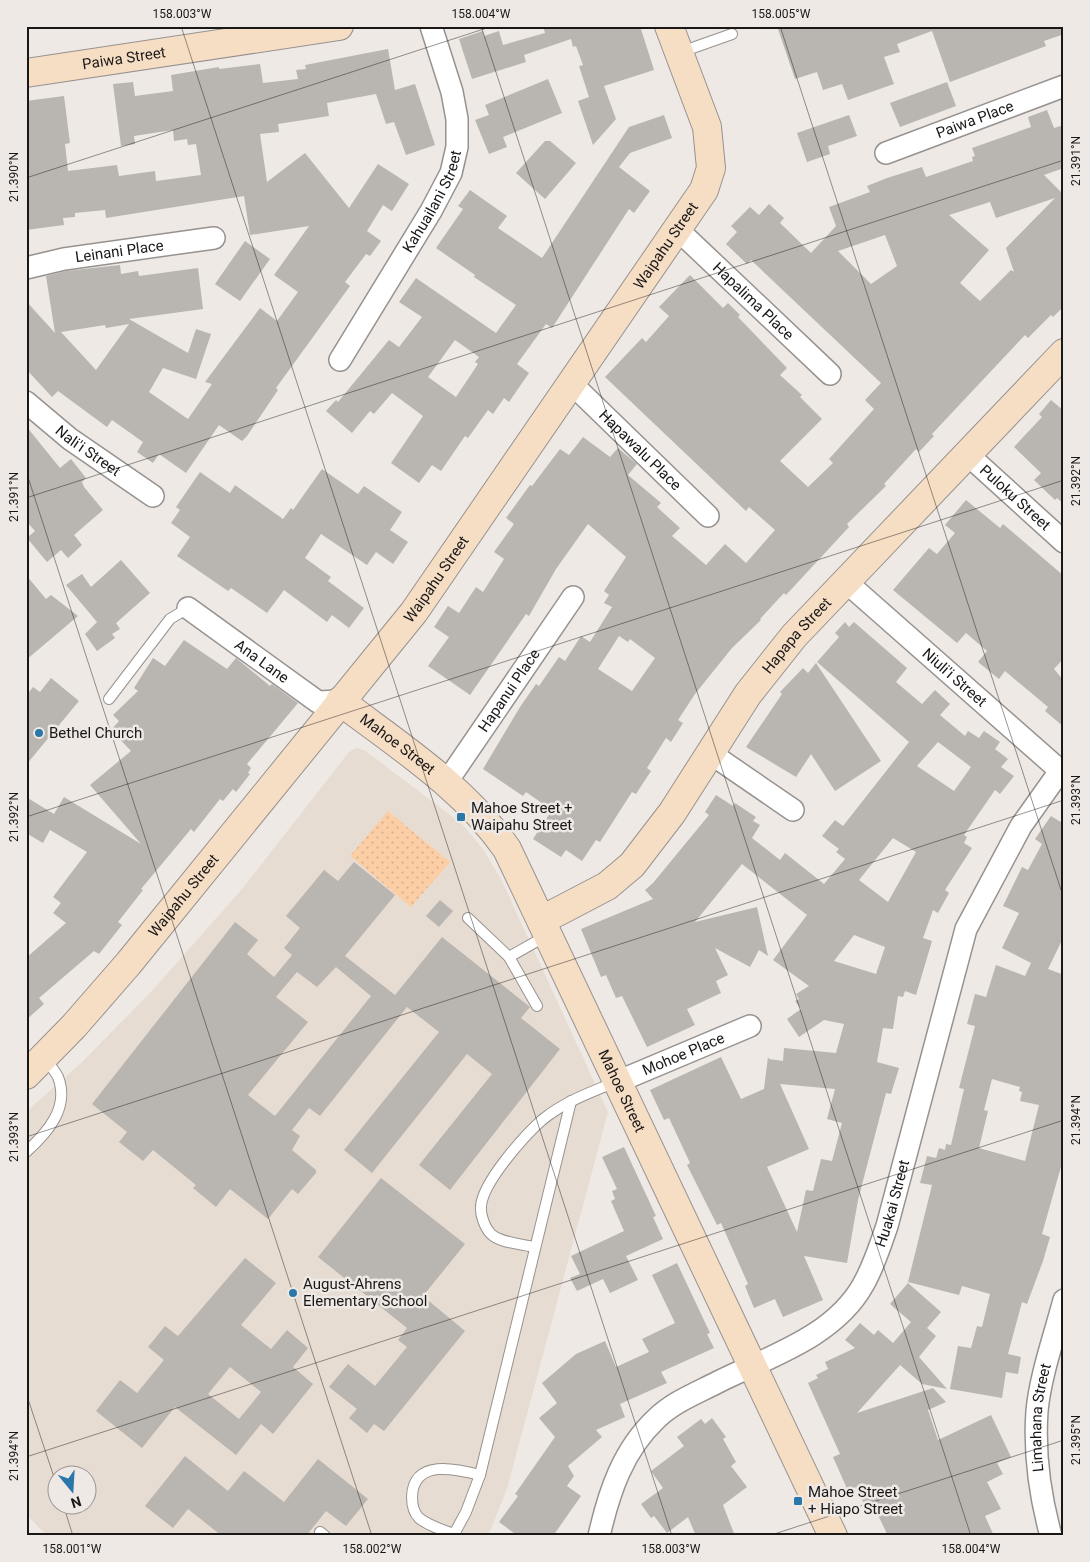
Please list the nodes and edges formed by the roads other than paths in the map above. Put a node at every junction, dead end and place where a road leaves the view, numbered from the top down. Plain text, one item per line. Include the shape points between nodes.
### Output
1 (339, 26) edge
2 (431, 26) edge
3 (670, 26) edge
4 (732, 34) dead end
5 (679, 52) junction
6 (26, 73) edge
7 (1064, 86) edge
8 (886, 153) dead end
9 (677, 229) junction
10 (214, 238) dead end
11 (26, 268) edge
12 (1064, 354) edge
13 (340, 360) dead end
14 (830, 374) dead end
15 (572, 384) junction
16 (26, 402) edge
17 (967, 454) junction
18 (153, 496) dead end
19 (708, 516) dead end
20 (1064, 542) edge
21 (845, 581) junction
22 (573, 597) dead end
23 (188, 608) joint
24 (109, 699) dead end
25 (340, 701) junction
26 (710, 753) junction
27 (1062, 773) edge
28 (446, 783) junction
29 (793, 810) dead end
30 (468, 918) dead end
31 (545, 927) junction
32 (509, 957) junction
33 (537, 1006) dead end
34 (750, 1026) dead end
35 (35, 1066) edge
36 (617, 1082) junction
37 (571, 1101) junction
38 (26, 1152) edge
39 (534, 1247) junction
40 (1064, 1300) edge
41 (752, 1366) junction
42 (480, 1476) junction
43 (454, 1535) edge
44 (599, 1536) edge
45 (833, 1536) edge
46 (1051, 1536) edge

1 - 6 street, Paiwa Street
2 - 13 street, Kahuailani Street via 457,119 457,147 451,173
3 - 5 street, Waipahu Street
4 - 5 lane
5 - 9 street, Waipahu Street via 707,127 711,168 704,190
7 - 8 street, Paiwa Place
9 - 14 street, Hapalima Place
9 - 15 street, Waipahu Street
10 - 11 street, Leinani Place via 64,259
12 - 17 street, Hapapa Street
15 - 19 street, Hapawalu Place
15 - 25 street, Waipahu Street via 430,590
16 - 18 street, Nali'i Street via 70,439
17 - 20 street, Puloku Street
17 - 21 street, Hapapa Street
21 - 26 street, Hapapa Street via 794,636 748,694
21 - 27 street, Niuli'i Street
22 - 28 street, Hapanui Place
23 - 24 lane via 170,619
23 - 25 street, Ana Lane via 318,702
25 - 28 street, Mahoe Street
25 - 35 street, Waipahu Street via 128,964
26 - 29 street
26 - 31 street, Hapapa Street via 672,813 632,865 607,886
27 - 41 street, Huakai Street via 1020,826 966,929 888,1226 862,1287 843,1311 824,1327
28 - 31 street, Mahoe Street via 492,827 507,849
30 - 32 lane
31 - 32 lane
31 - 36 street, Mahoe Street
32 - 33 lane
34 - 36 street, Mohoe Place
35 - 38 lane via 58,1077 60,1096 57,1117 43,1138
36 - 37 lane
36 - 41 street, Mahoe Street
37 - 39 lane
37 - 39 lane via 542,1120 518,1146 489,1184 481,1206 484,1225 492,1236
39 - 42 lane
40 - 46 street, Limahana Street via 1037,1410 1037,1458 1042,1505
41 - 44 street, Huakai Street via 682,1400 655,1419 616,1475
41 - 45 street, Mahoe Street
42 - 43 lane
42 - 43 lane via 455,1468 428,1471 418,1479 412,1491 412,1503 418,1516

